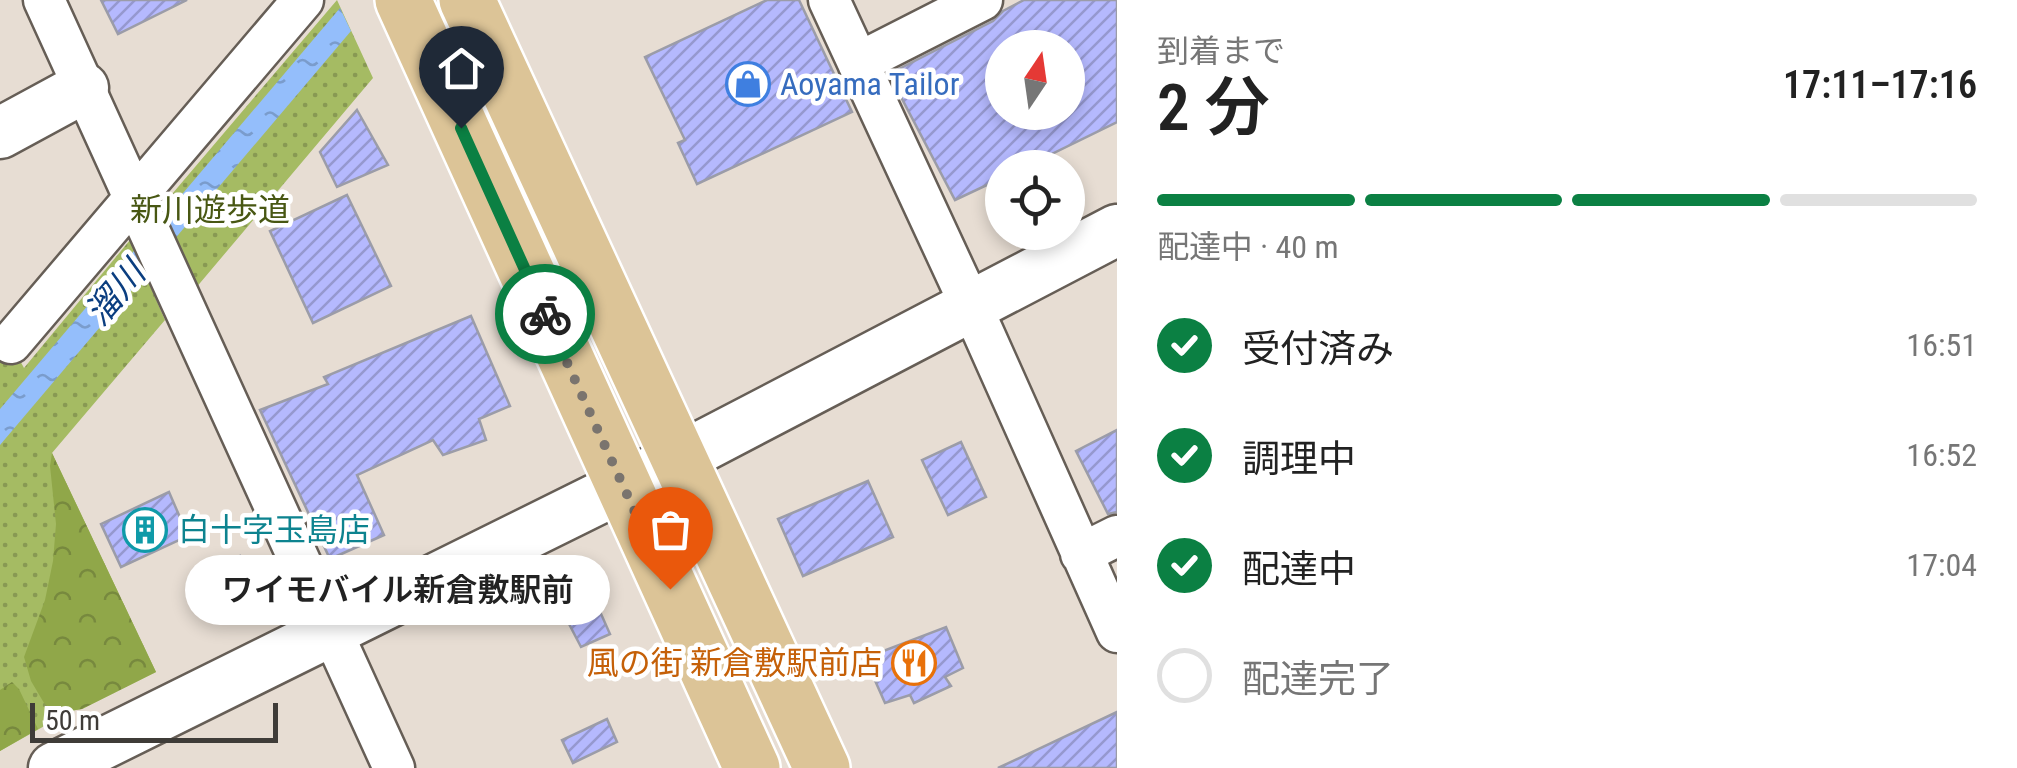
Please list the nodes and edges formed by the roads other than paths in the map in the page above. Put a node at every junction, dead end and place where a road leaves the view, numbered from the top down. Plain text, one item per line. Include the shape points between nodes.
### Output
1 (44, 0) edge
2 (304, 0) edge
3 (403, 0) edge
4 (467, 0) edge
5 (829, 0) edge
6 (982, 0) edge
7 (858, 63) junction
8 (83, 88) junction
9 (0, 133) edge
10 (141, 212) junction
11 (1117, 230) edge
12 (969, 304) junction
13 (11, 343) dead end
14 (678, 458) junction
15 (623, 486) junction
16 (1117, 536) edge
17 (1081, 554) junction
18 (330, 629) junction
19 (1117, 632) edge
20 (54, 768) edge
21 (394, 768) edge
22 (752, 768) edge
23 (822, 768) edge

1 - 8 street
2 - 10 street
3 - 15 main road
4 - 14 main road
5 - 7 street
6 - 7 street
7 - 12 street
8 - 9 street
8 - 10 street
10 - 13 street
10 - 18 street
11 - 12 street
12 - 14 street
12 - 17 street
14 - 15 street
14 - 23 main road
15 - 18 street
15 - 22 main road
16 - 17 street
17 - 19 street
18 - 20 street
18 - 21 street

